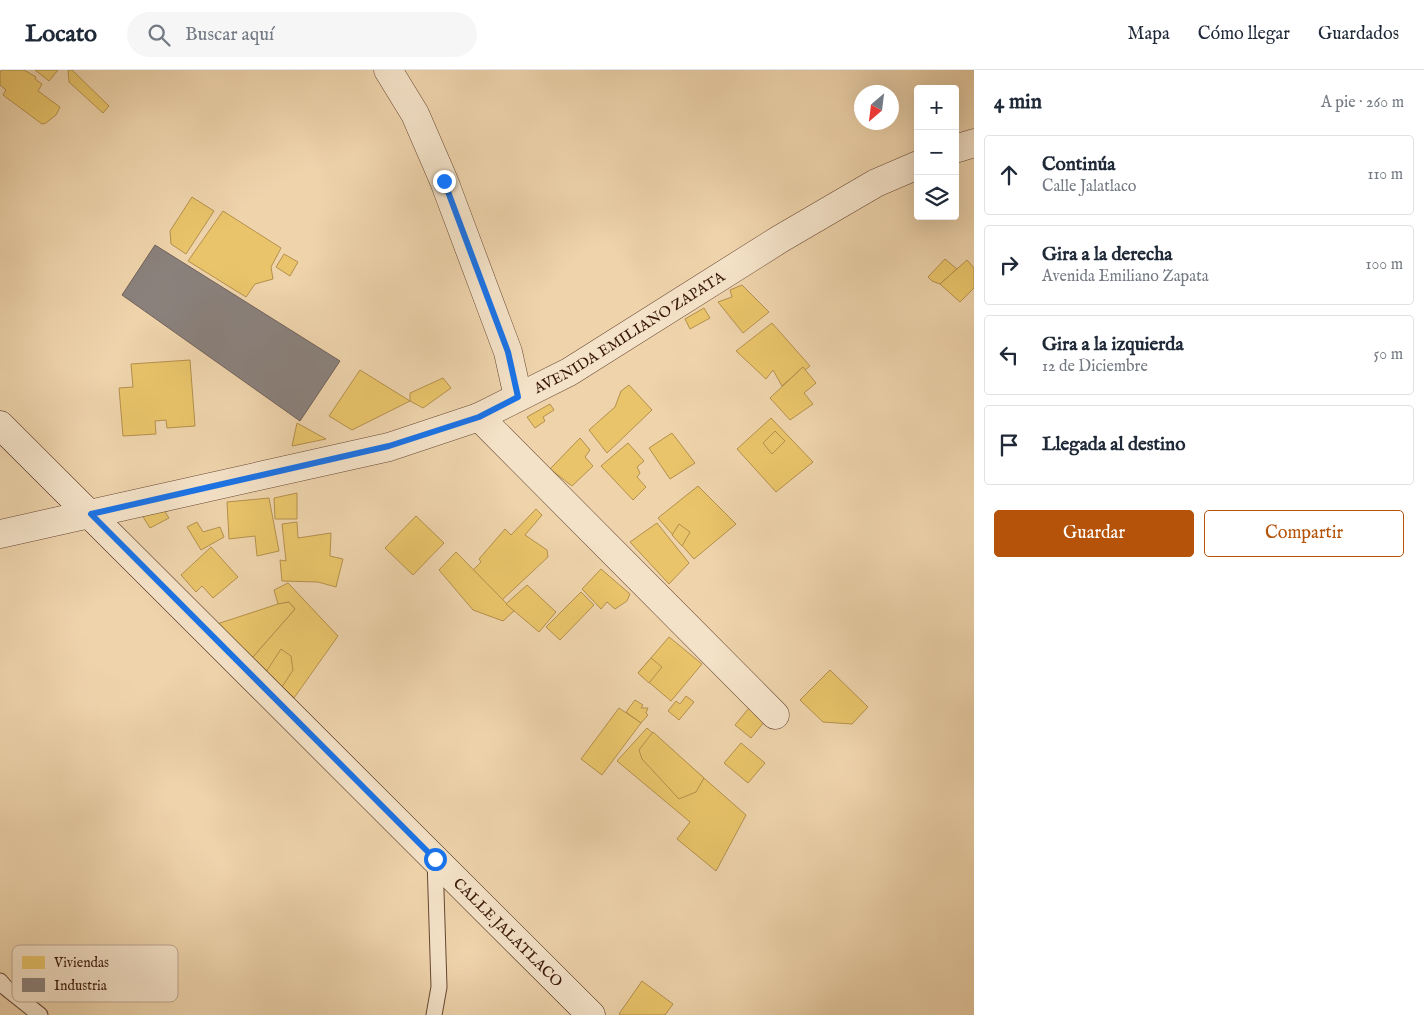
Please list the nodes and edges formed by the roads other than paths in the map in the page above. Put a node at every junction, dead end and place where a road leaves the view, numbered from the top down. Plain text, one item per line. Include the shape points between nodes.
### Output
1 (388, 70) edge
2 (974, 143) edge
3 (959, 148) edge
4 (914, 167) edge
5 (518, 397) junction
6 (479, 417) junction
7 (0, 425) edge
8 (91, 514) junction
9 (0, 534) edge
10 (775, 715) dead end
11 (435, 859) junction
12 (0, 981) edge
13 (12, 993) edge
14 (24, 1002) edge
15 (40, 1015) edge
16 (434, 1015) edge
17 (591, 1015) edge

1 - 5 street via 415,114 444,181 508,352
2 - 3 street
4 - 5 street, AVENIDA EMILIANO ZAPATA via 876,183 568,372
5 - 6 street, AVENIDA EMILIANO ZAPATA
6 - 8 street, AVENIDA EMILIANO ZAPATA via 389,446
6 - 10 street
7 - 8 street, CALLE JALATLACO
8 - 9 street, AVENIDA EMILIANO ZAPATA
8 - 11 street, CALLE JALATLACO
11 - 16 lane via 439,987
11 - 17 street, CALLE JALATLACO
12 - 13 lane
14 - 15 lane

